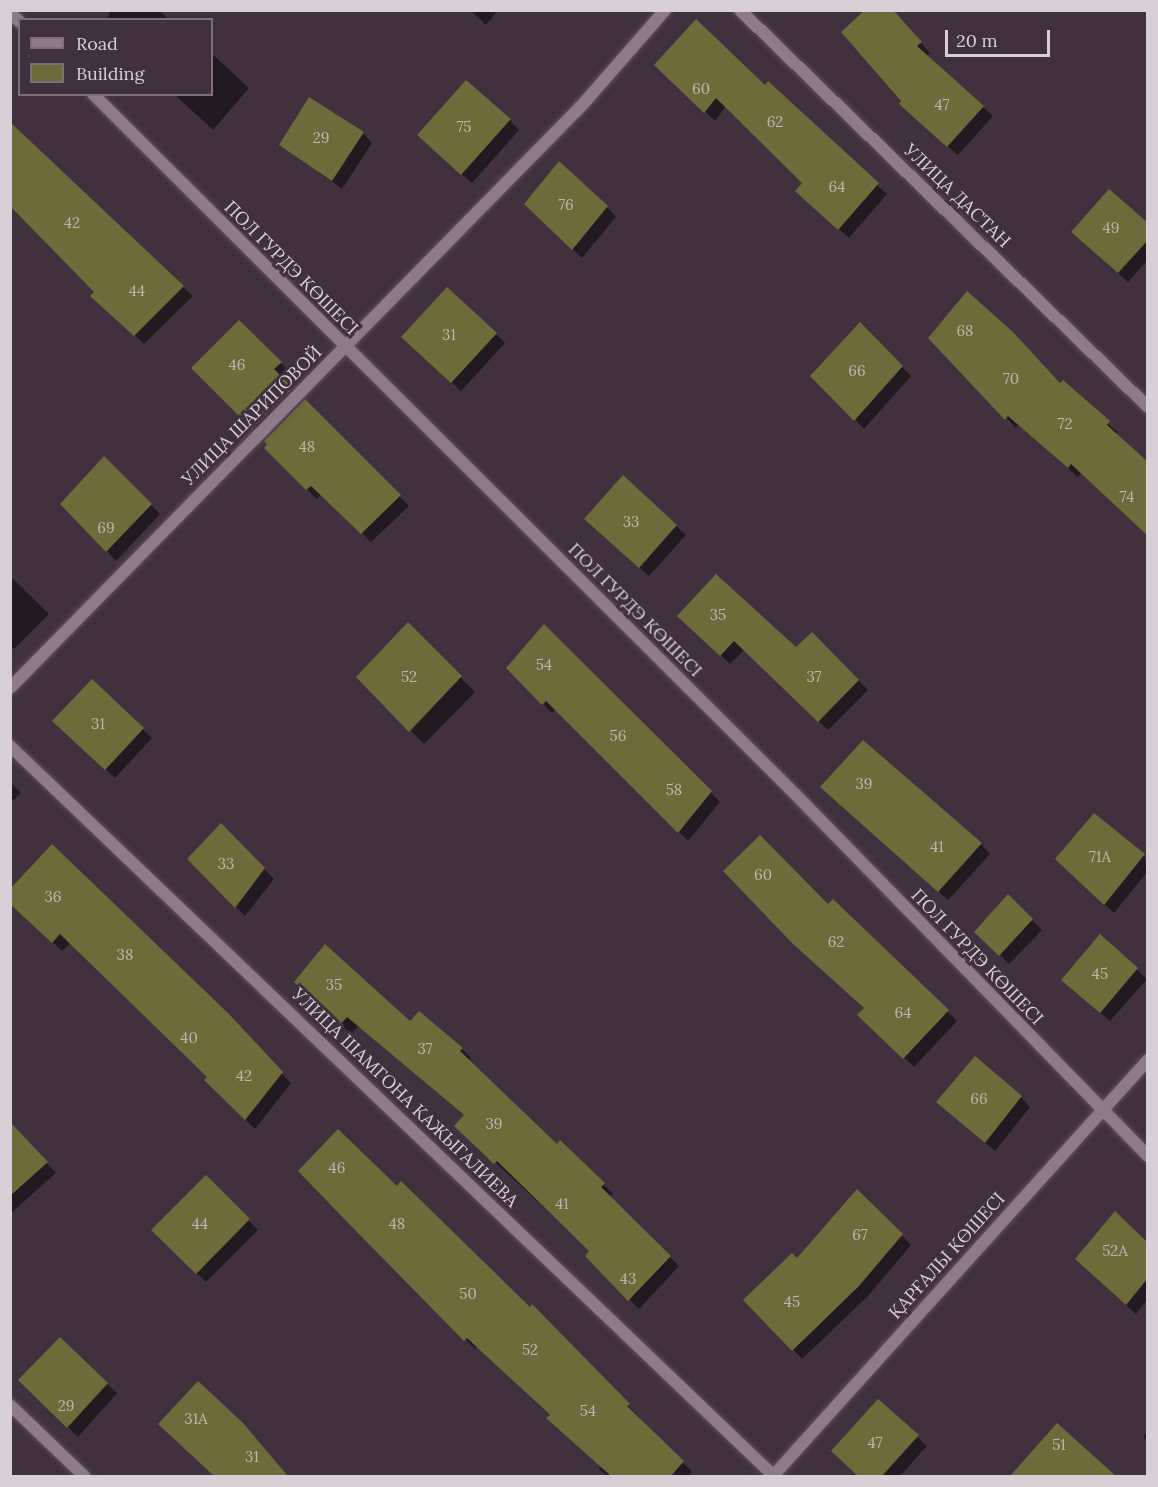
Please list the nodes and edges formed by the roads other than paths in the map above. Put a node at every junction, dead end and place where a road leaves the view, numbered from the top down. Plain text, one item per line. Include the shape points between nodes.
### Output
1 (665, 10) edge
2 (740, 10) edge
3 (95, 96) edge
4 (345, 348) junction
5 (1148, 407) edge
6 (10, 688) edge
7 (10, 746) edge
8 (1148, 1060) edge
9 (1101, 1112) junction
10 (1148, 1156) edge
11 (10, 1405) edge
12 (84, 1476) edge
13 (774, 1476) edge

1 - 4 street, УЛИЦА ШАРИПОВОЙ via 584,103
2 - 5 street, УЛИЦА ДАСТАН
3 - 4 street, ПОЛ ГУРДЭ КӨШЕСІ
4 - 6 street, УЛИЦА ШАРИПОВОЙ
4 - 9 street, ПОЛ ГУРДЭ КӨШЕСІ via 795,794
7 - 13 street, УЛИЦА ШАМГОНА КАЖЫГАЛИЕВА
8 - 9 street, ҚАРҒАЛЫ КӨШЕСІ
9 - 10 street, ПОЛ ГУРДЭ КӨШЕСІ
9 - 13 street, ҚАРҒАЛЫ КӨШЕСІ
11 - 12 street

